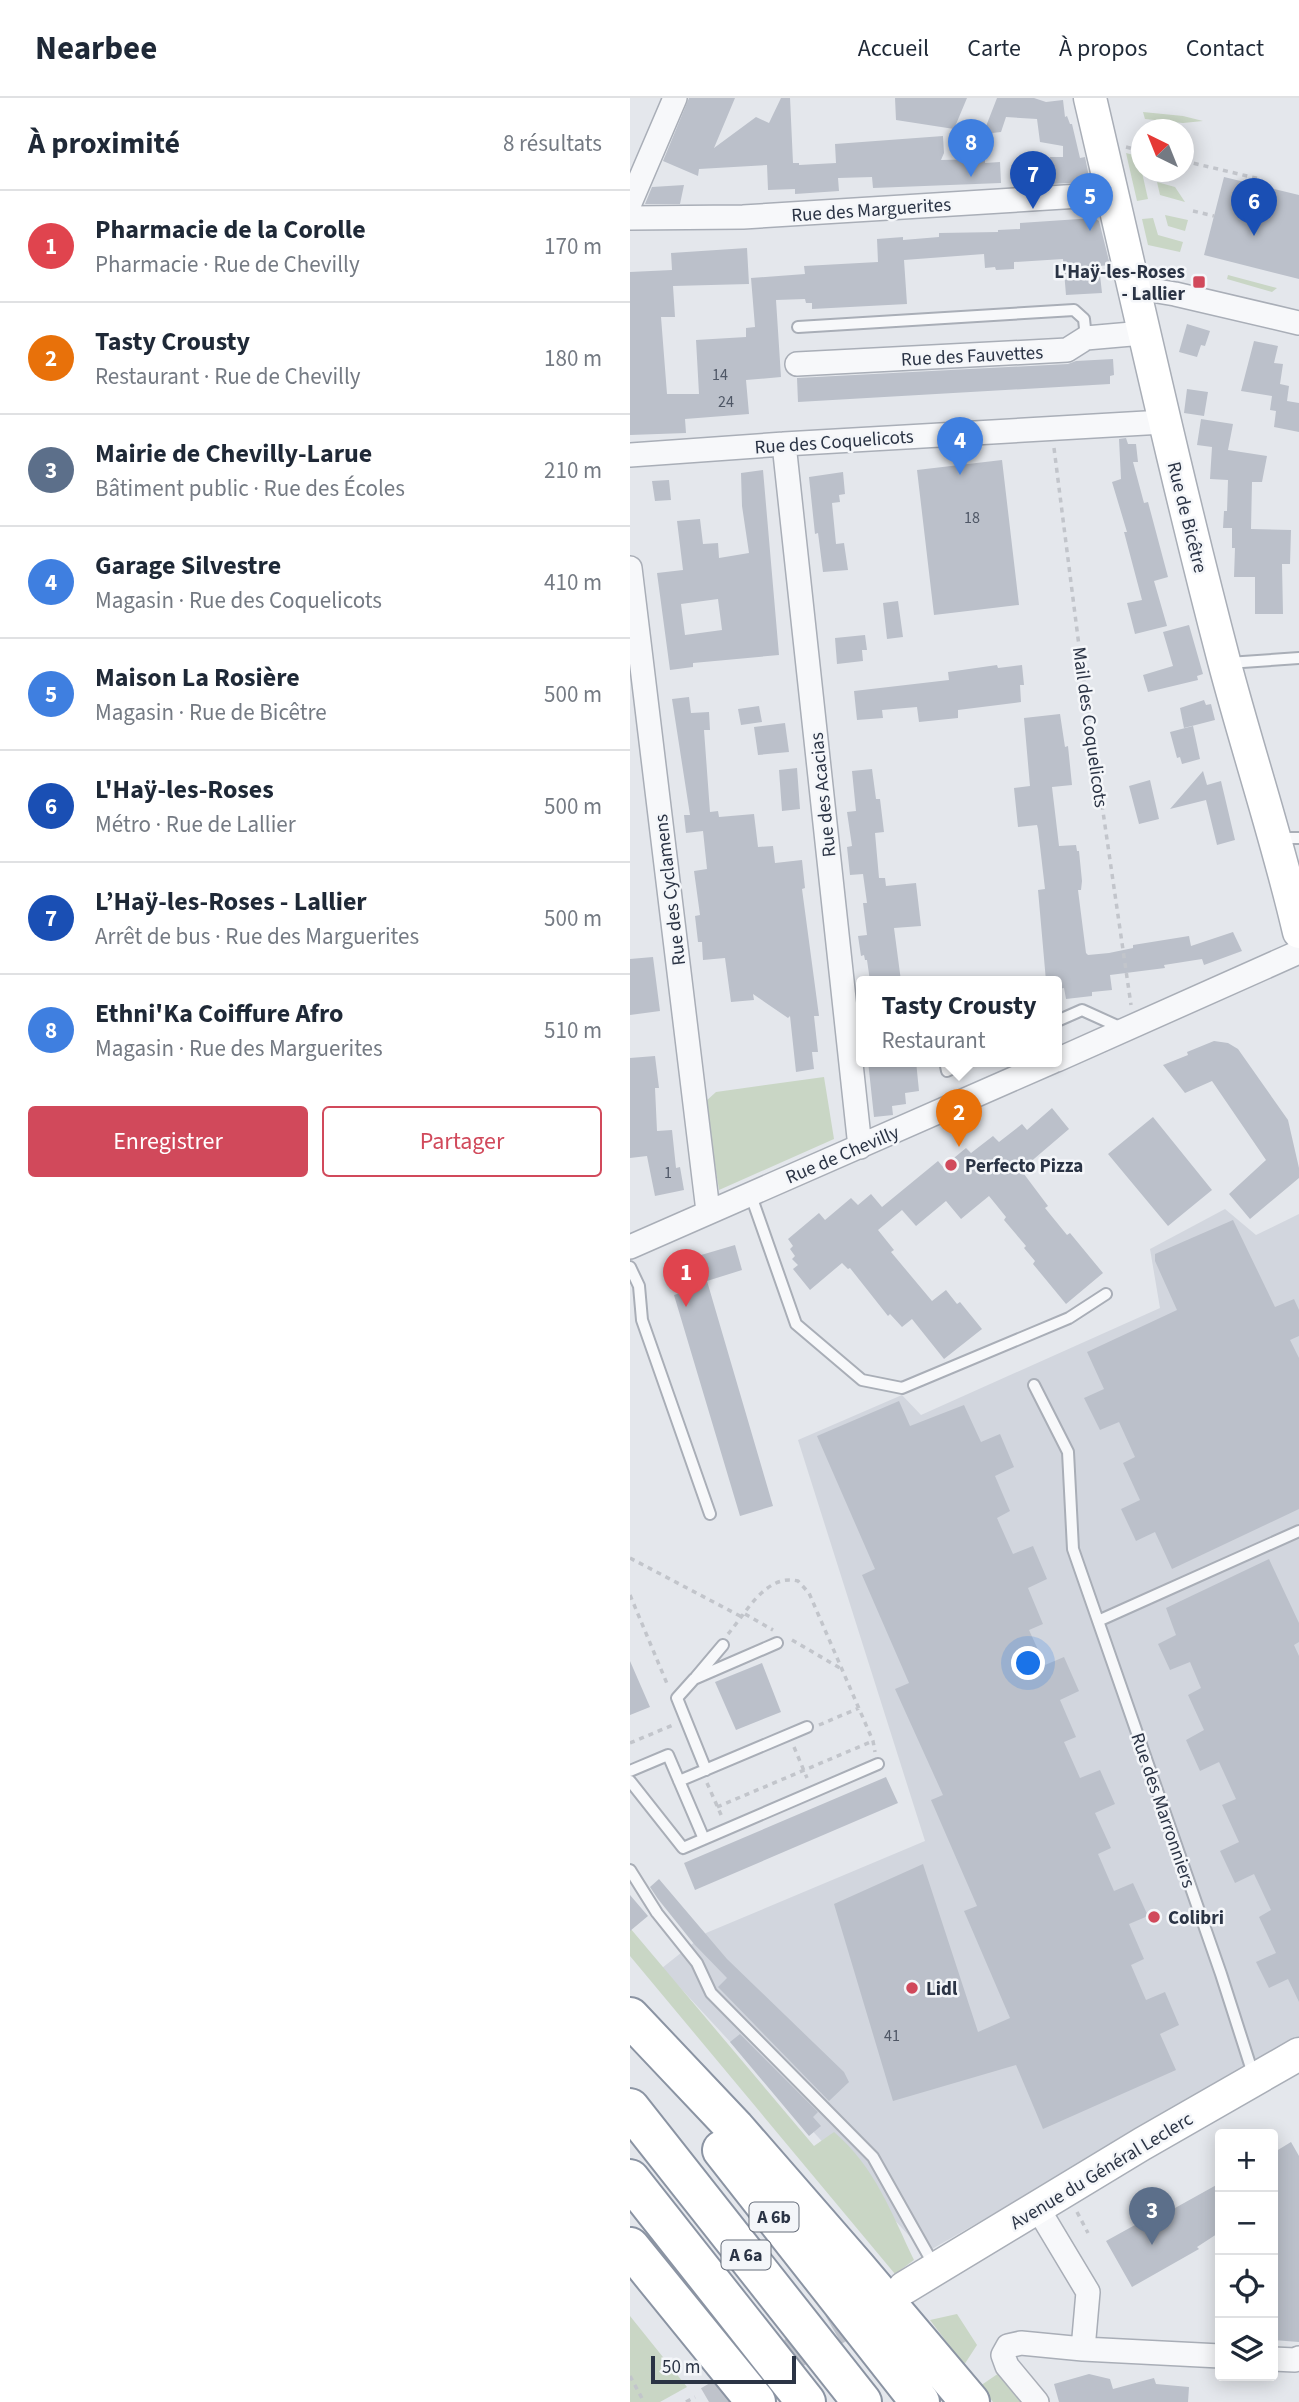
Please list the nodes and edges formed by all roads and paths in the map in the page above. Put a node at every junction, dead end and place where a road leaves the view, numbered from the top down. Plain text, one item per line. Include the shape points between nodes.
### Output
1 (675, 98) edge
2 (1090, 98) edge
3 (1194, 163) edge
4 (1259, 186) dead end
5 (1112, 194) junction
6 (630, 203) edge
7 (1193, 211) dead end
8 (1214, 216) dead end
9 (630, 218) edge
10 (1133, 287) junction
11 (1299, 323) edge
12 (798, 327) dead end
13 (1143, 333) junction
14 (1086, 338) junction
15 (797, 364) dead end
16 (1163, 422) junction
17 (1051, 428) junction
18 (785, 444) junction
19 (630, 455) edge
20 (630, 568) edge
21 (1299, 658) edge
22 (1225, 663) junction
23 (1287, 838) edge
24 (1299, 932) edge
25 (1299, 952) edge
26 (1062, 1019) edge
27 (1130, 1028) junction
28 (1062, 1057) edge
29 (1039, 1067) edge
30 (860, 1147) junction
31 (750, 1193) junction
32 (708, 1211) junction
33 (630, 1247) edge
34 (630, 1267) edge
35 (1106, 1294) dead end
36 (1034, 1385) dead end
37 (710, 1514) dead end
38 (1299, 1531) edge
39 (630, 1558) edge
40 (630, 1595) edge
41 (742, 1617) junction
42 (1098, 1621) junction
43 (777, 1643) dead end
44 (723, 1645) joint
45 (694, 1679) junction
46 (677, 1698) junction
47 (859, 1709) junction
48 (686, 1720) junction
49 (807, 1727) joint
50 (789, 1735) junction
51 (873, 1741) junction
52 (630, 1743) edge
53 (878, 1764) joint
54 (704, 1770) junction
55 (804, 1770) junction
56 (630, 1771) edge
57 (630, 1781) edge
58 (679, 1781) junction
59 (813, 1792) junction
60 (717, 1807) junction
61 (727, 1829) junction
62 (704, 1839) junction
63 (630, 1870) edge
64 (630, 2017) edge
65 (630, 2032) edge
66 (1299, 2054) edge
67 (1299, 2071) edge
68 (1255, 2080) junction
69 (630, 2108) edge
70 (630, 2179) edge
71 (1076, 2211) dead end
72 (1042, 2215) junction
73 (1088, 2233) dead end
74 (630, 2247) edge
75 (937, 2269) junction
76 (630, 2285) edge
77 (1083, 2349) junction
78 (1215, 2356) edge
79 (1299, 2358) edge
80 (1278, 2359) edge
81 (630, 2376) edge
82 (709, 2400) edge
83 (644, 2402) edge
84 (686, 2402) edge
85 (756, 2402) edge
86 (806, 2402) edge
87 (862, 2402) edge
88 (919, 2402) edge
89 (970, 2402) edge
90 (1037, 2402) edge

1 - 6 street
2 - 5 main road, Rue de Bicêtre
3 - 4 path via 1260,179
5 - 9 street, Rue des Marguerites via 743,217
5 - 10 main road, Rue de Bicêtre
7 - 8 path
10 - 11 street
10 - 13 main road, Rue de Bicêtre
12 - 14 lane via 1073,310 1084,319
13 - 14 street, Rue des Fauvettes
13 - 16 main road, Rue de Bicêtre
14 - 15 street, Rue des Fauvettes via 1067,350
16 - 17 street, Rue des Coquelicots
16 - 22 main road, Rue de Bicêtre
17 - 18 street, Rue des Coquelicots
17 - 27 path, Mail des Coquelicots
18 - 19 street, Rue des Coquelicots
18 - 30 street, Rue des Acacias
20 - 32 street, Rue des Cyclamens
21 - 22 lane
22 - 23 main road, Rue de Bicêtre
23 - 24 main road, Rue de Bicêtre
25 - 27 street, Rue de Chevilly
26 - 27 lane via 1082,1010
27 - 28 street, Rue de Chevilly
29 - 30 street, Rue de Chevilly
30 - 31 street, Rue de Chevilly
31 - 32 street, Rue de Chevilly
31 - 35 lane via 796,1324 862,1380 902,1388 1069,1318
32 - 33 street, Rue de Chevilly
34 - 37 lane via 639,1286 642,1320
36 - 42 lane, Rue des Marronniers via 1068,1452 1073,1549
38 - 42 lane
39 - 41 path
40 - 46 path via 671,1694
41 - 44 path
41 - 47 path via 767,1587 783,1580 798,1581 809,1593
42 - 68 lane, Rue des Marronniers
43 - 45 lane
44 - 45 lane
45 - 46 lane
46 - 48 lane
47 - 49 path
47 - 51 path
48 - 52 path
48 - 54 lane
49 - 50 lane
50 - 54 lane
50 - 55 path
51 - 53 path
51 - 55 path
53 - 59 lane
54 - 58 lane
54 - 60 path
55 - 59 path
55 - 60 path
56 - 58 lane via 668,1755
57 - 62 lane via 683,1848
58 - 62 lane
59 - 61 lane
60 - 61 path
61 - 62 lane
63 - 75 lane via 697,1963 710,1993 873,2157
64 - 89 highway via 735,2128
65 - 88 highway, A 6b
66 - 68 main road, Avenue du Général Leclerc
67 - 72 main road via 1265,2086
68 - 72 main road, Avenue du Général Leclerc
69 - 87 highway, A 6a
70 - 86 highway, A 6a
71 - 73 path
72 - 75 main road, Avenue du Général Leclerc
72 - 75 main road, Avenue du Général Leclerc via 910,2294
72 - 77 street via 1088,2292
74 - 85 highway
76 - 82 highway
77 - 78 street
77 - 90 street via 1021,2343 1008,2346 1003,2355 1007,2366
79 - 80 street
81 - 83 path
82 - 84 path

